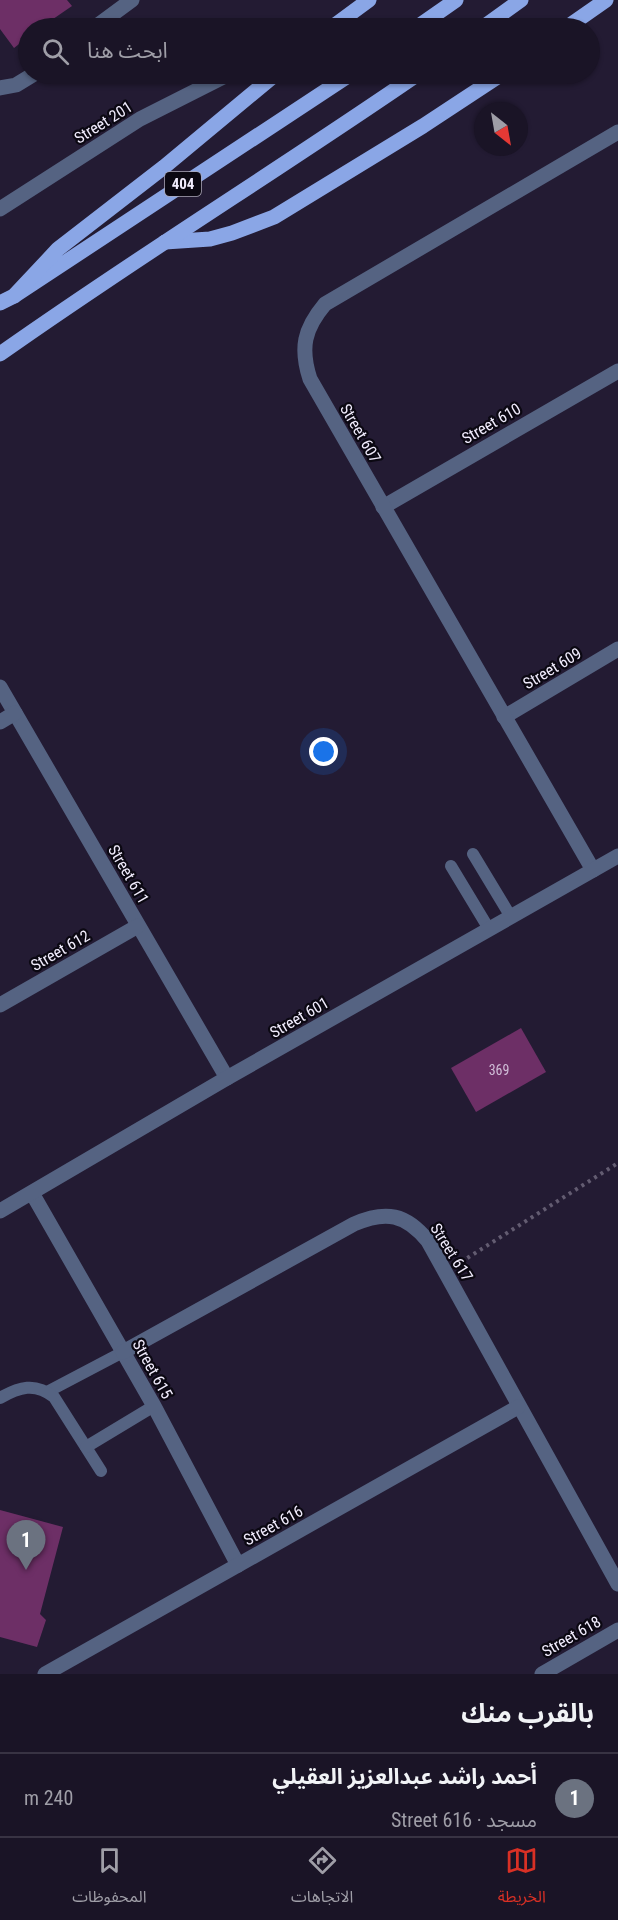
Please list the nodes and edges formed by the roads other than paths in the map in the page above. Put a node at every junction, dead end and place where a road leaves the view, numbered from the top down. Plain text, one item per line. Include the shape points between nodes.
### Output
1 (132, 0) edge
2 (369, 0) edge
3 (456, 0) edge
4 (521, 0) edge
5 (606, 0) edge
6 (108, 18) edge
7 (345, 18) edge
8 (430, 18) edge
9 (496, 18) edge
10 (580, 18) edge
11 (18, 84) edge
12 (209, 84) edge
13 (264, 84) edge
14 (336, 84) edge
15 (403, 84) edge
16 (487, 84) edge
17 (0, 88) edge
18 (618, 132) edge
19 (0, 209) edge
20 (165, 242) junction
21 (14, 296) junction
22 (0, 303) edge
23 (0, 354) edge
24 (618, 371) edge
25 (382, 507) junction
26 (618, 649) edge
27 (0, 687) edge
28 (15, 713) junction
29 (504, 717) junction
30 (0, 722) edge
31 (473, 854) dead end
32 (618, 856) edge
33 (452, 866) dead end
34 (593, 870) junction
35 (511, 917) junction
36 (138, 927) junction
37 (489, 929) junction
38 (0, 1005) edge
39 (227, 1078) junction
40 (32, 1193) junction
41 (0, 1211) edge
42 (123, 1352) junction
43 (47, 1392) junction
44 (0, 1398) edge
45 (154, 1406) junction
46 (518, 1407) junction
47 (86, 1447) junction
48 (101, 1471) dead end
49 (238, 1565) junction
50 (618, 1584) edge
51 (618, 1630) edge
52 (45, 1674) edge
53 (542, 1674) edge

1 - 6 street
2 - 7 main road
3 - 8 main road
4 - 9 main road
5 - 10 main road
11 - 17 street
12 - 19 street, Street 201 via 140,119
13 - 21 main road, 404 via 58,249
14 - 21 main road, 404
15 - 20 main road
16 - 20 main road via 274,217 232,233
18 - 25 street, Street 607 via 338,295 314,317 304,348 310,379
20 - 23 main road
21 - 22 main road, 404
24 - 25 street, Street 610
25 - 29 street, Street 607
26 - 29 street, Street 609
27 - 28 street, Street 611
28 - 30 street
28 - 36 street, Street 611
29 - 34 street, Street 607
31 - 35 lane
32 - 34 street, Street 601
33 - 37 lane
34 - 35 street, Street 601
35 - 37 street, Street 601
36 - 38 street, Street 612
36 - 39 street, Street 611
37 - 39 street, Street 601
39 - 40 street, Street 601
40 - 41 street, Street 601
40 - 42 street, Street 615
42 - 43 lane
42 - 45 street, Street 615
42 - 46 street, Street 617 via 354,1224 386,1215 418,1228 428,1241
43 - 44 lane via 30,1386
43 - 47 lane
45 - 47 lane
45 - 49 street, Street 615
46 - 49 street, Street 616
46 - 50 street, Street 617
47 - 48 lane
49 - 52 street, Street 616
51 - 53 street, Street 618

